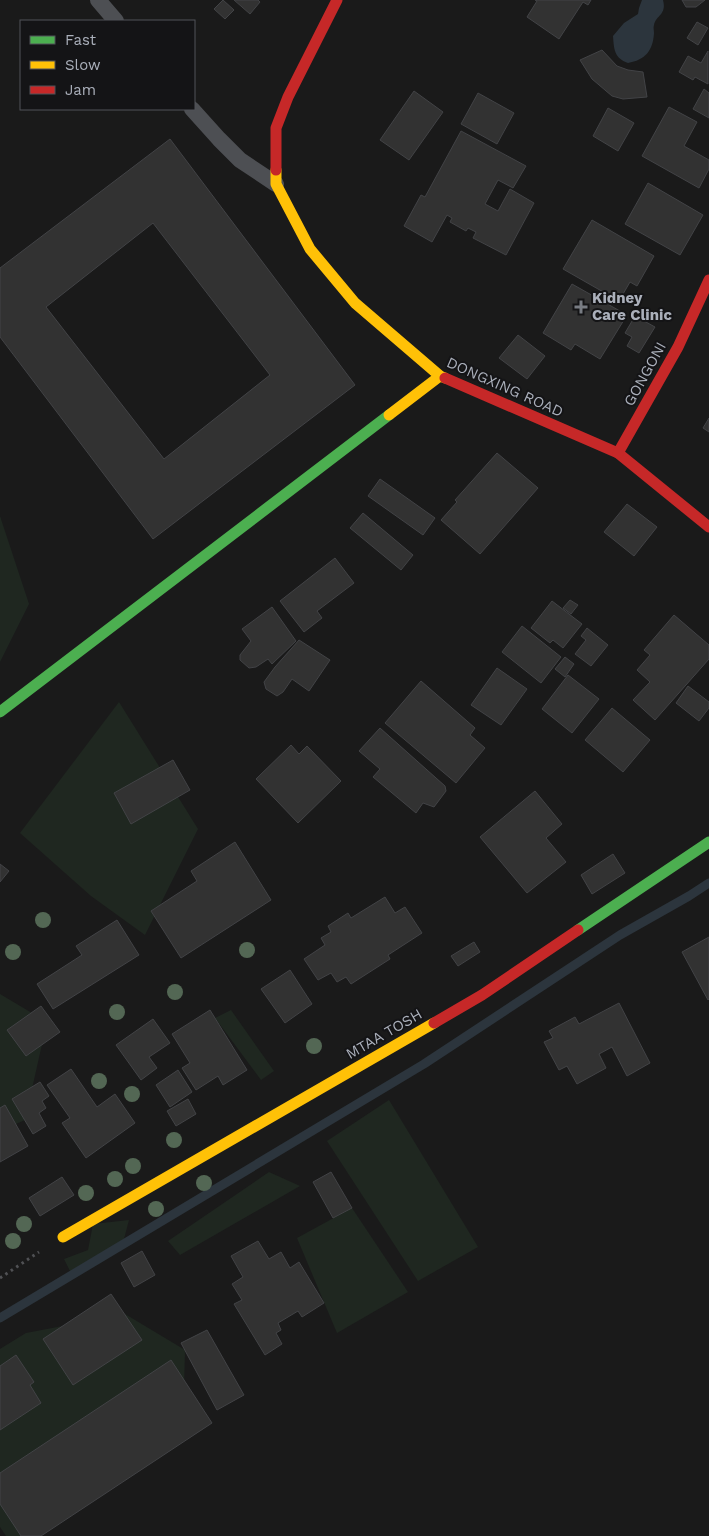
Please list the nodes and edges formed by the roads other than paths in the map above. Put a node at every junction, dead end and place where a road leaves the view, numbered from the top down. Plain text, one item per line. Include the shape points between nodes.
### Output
1 (98, 0) edge
2 (337, 0) edge
3 (115, 20) edge
4 (193, 110) edge
5 (276, 184) junction
6 (709, 280) edge
7 (440, 376) junction
8 (618, 453) junction
9 (709, 528) edge
10 (0, 712) edge
11 (709, 842) edge
12 (63, 1237) road end

1 - 3 lane
2 - 5 street, DONGXING ROAD via 288,97 276,128
4 - 5 lane via 240,160
5 - 7 street, DONGXING ROAD via 310,250 355,303
6 - 8 street, GONGONI via 678,347
7 - 8 street, DONGXING ROAD
7 - 10 street
8 - 9 street, DONGXING ROAD
11 - 12 street, MTAA TOSH via 482,995

